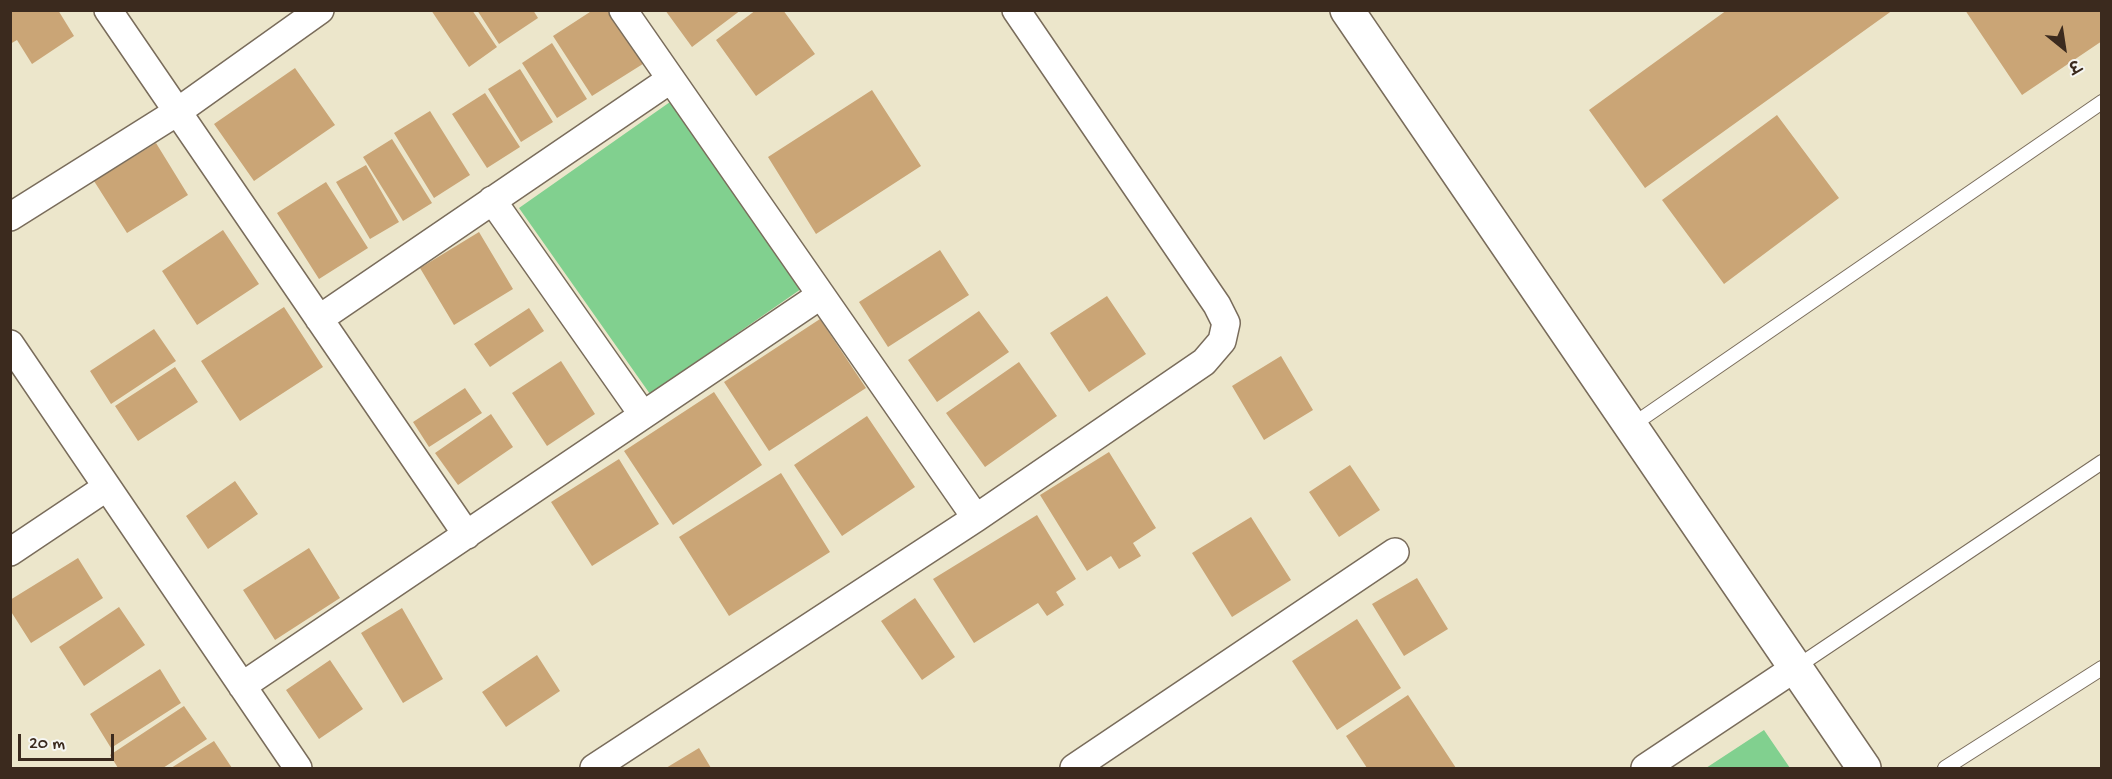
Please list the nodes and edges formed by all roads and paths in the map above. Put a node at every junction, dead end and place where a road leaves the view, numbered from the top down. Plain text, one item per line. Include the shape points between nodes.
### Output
1 (108, 10) edge
2 (320, 10) edge
3 (623, 10) edge
4 (1016, 10) edge
5 (1347, 10) edge
6 (671, 79) junction
7 (2102, 102) edge
8 (177, 112) junction
9 (492, 200) junction
10 (10, 217) edge
11 (821, 295) junction
12 (319, 319) junction
13 (10, 344) edge
14 (643, 415) junction
15 (1631, 426) junction
16 (2102, 462) edge
17 (107, 487) junction
18 (976, 518) junction
19 (467, 535) junction
20 (10, 552) edge
21 (1395, 552) dead end
22 (1795, 668) junction
23 (2102, 668) edge
24 (242, 686) junction
25 (610, 764) edge
26 (1083, 766) edge
27 (298, 768) edge
28 (1645, 768) edge
29 (1864, 768) edge
30 (1945, 768) edge

1 - 8 street
2 - 8 street
3 - 6 street
4 - 18 street via 1226,323 1222,341 1204,362
5 - 15 street
6 - 9 street
6 - 11 street
7 - 15 lane
8 - 10 street
8 - 12 street
9 - 12 street
9 - 14 street
11 - 14 street
11 - 18 street
12 - 19 street
13 - 17 street
14 - 19 street
15 - 22 street
16 - 22 lane
17 - 20 street
17 - 24 street
18 - 25 street
19 - 24 street
21 - 26 street
22 - 28 street
22 - 29 street
23 - 30 lane
24 - 27 street

